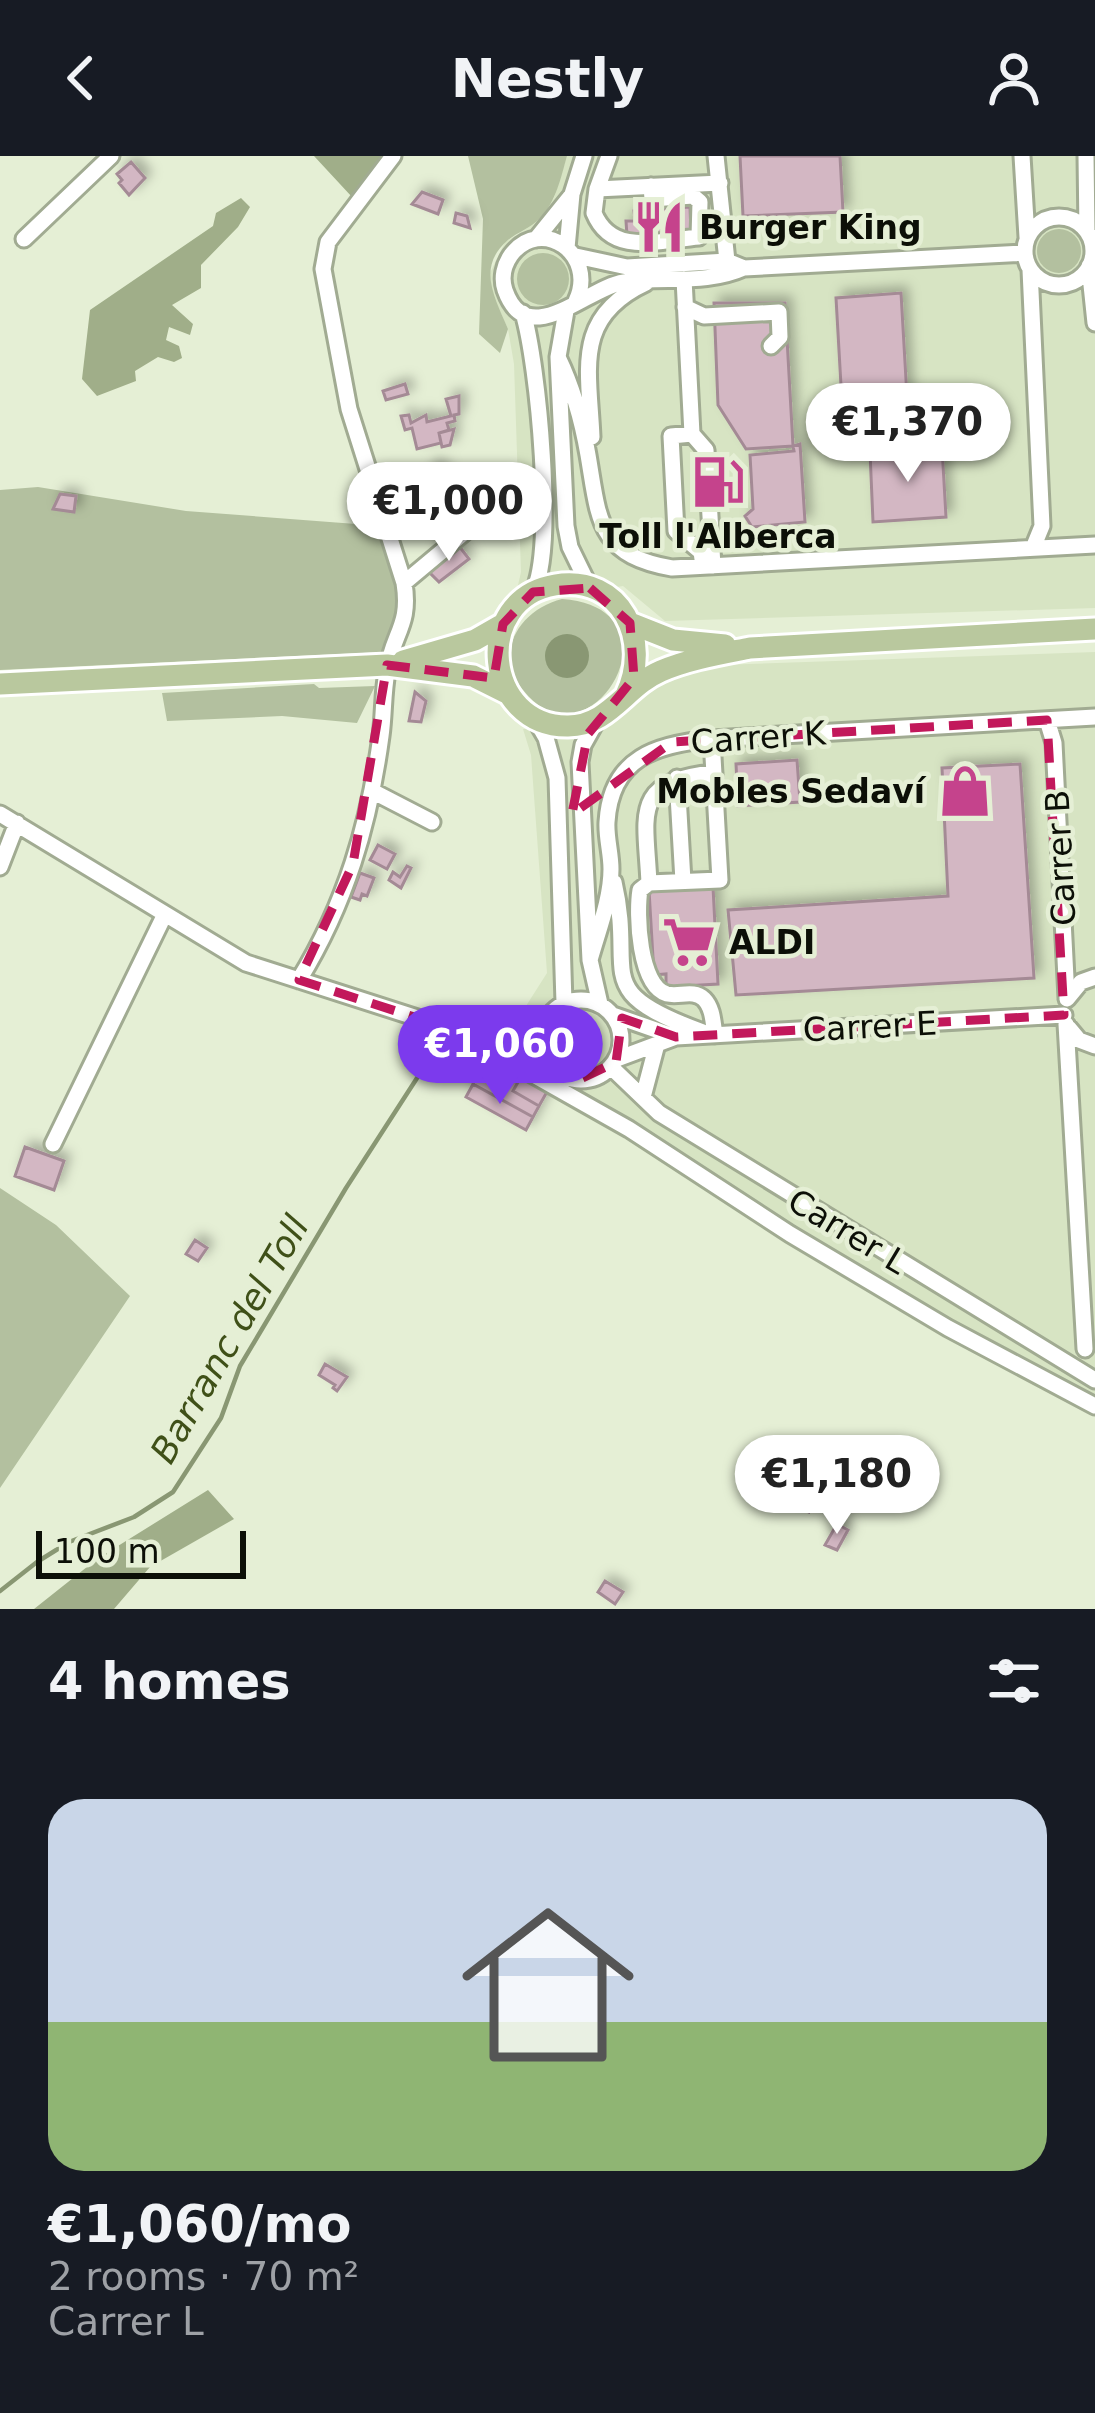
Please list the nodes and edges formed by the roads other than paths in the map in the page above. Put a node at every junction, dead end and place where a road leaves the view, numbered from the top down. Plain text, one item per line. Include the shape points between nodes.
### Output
1 (111, 156) edge
2 (393, 156) edge
3 (584, 156) edge
4 (716, 156) edge
5 (1022, 156) edge
6 (1087, 156) edge
7 (605, 157) edge
8 (720, 183) junction
9 (651, 186) junction
10 (597, 189) junction
11 (572, 194) junction
12 (24, 239) dead end
13 (536, 239) junction
14 (1091, 249) edge
15 (572, 252) junction
16 (1027, 254) junction
17 (727, 261) junction
18 (744, 268) junction
19 (684, 279) junction
20 (649, 281) junction
21 (570, 306) junction
22 (685, 308) junction
23 (523, 313) junction
24 (704, 316) junction
25 (1095, 323) edge
26 (687, 332) junction
27 (771, 346) dead end
28 (558, 356) junction
29 (692, 434) junction
30 (590, 470) junction
31 (483, 518) dead end
32 (1095, 544) edge
33 (1033, 548) junction
34 (708, 566) junction
35 (404, 583) junction
36 (590, 588) junction
37 (533, 592) junction
38 (630, 622) junction
39 (503, 624) junction
40 (1095, 629) edge
41 (750, 648) junction
42 (387, 665) junction
43 (0, 684) edge
44 (507, 693) junction
45 (626, 695) junction
46 (1095, 717) edge
47 (535, 718) junction
48 (597, 720) junction
49 (1047, 720) junction
50 (712, 739) junction
51 (714, 773) junction
52 (676, 778) junction
53 (372, 791) junction
54 (0, 814) edge
55 (432, 822) dead end
56 (17, 823) junction
57 (0, 867) edge
58 (611, 871) junction
59 (683, 881) junction
60 (649, 883) junction
61 (165, 914) junction
62 (590, 960) junction
63 (1095, 977) edge
64 (299, 980) junction
65 (564, 1004) junction
66 (600, 1004) junction
67 (1066, 1012) junction
68 (614, 1016) junction
69 (713, 1035) junction
70 (676, 1036) junction
71 (657, 1044) junction
72 (1095, 1046) edge
73 (542, 1051) junction
74 (510, 1057) junction
75 (614, 1063) junction
76 (643, 1097) junction
77 (53, 1144) dead end
78 (1090, 1343) edge
79 (1072, 1366) junction
80 (1095, 1380) edge
81 (1095, 1406) edge

1 - 12 street
2 - 35 street via 328,242 323,269 349,409
3 - 11 street
4 - 8 street
5 - 16 street
6 - 14 street
7 - 10 street
8 - 9 street
8 - 17 street
9 - 10 street
9 - 10 street via 652,200 700,202 699,237 611,239 594,213
11 - 13 street
11 - 15 street
13 - 15 street
13 - 23 street via 515,250 504,271 507,295
14 - 16 street via 1066,284 1046,283
14 - 16 street via 1071,219 1060,217 1040,222
14 - 25 street
15 - 17 street via 627,267
15 - 21 street via 582,279
16 - 18 street
16 - 33 street via 1042,526
17 - 18 street
18 - 19 street
19 - 20 street
19 - 22 street
20 - 21 street via 603,287
20 - 30 street via 605,310 591,337
21 - 23 street via 544,318
21 - 28 street
22 - 24 street
22 - 26 street
23 - 37 street via 536,365 545,555
24 - 26 street
24 - 27 street via 779,311 780,337
26 - 29 street
28 - 30 street
28 - 36 street via 566,526
29 - 34 street via 706,450
29 - 34 street via 671,436 676,531
30 - 34 street via 598,518 620,550 651,565
31 - 35 street
32 - 33 street
33 - 34 street
35 - 42 street via 408,610
36 - 37 main road
36 - 38 main road
37 - 39 main road
38 - 41 main road via 673,640
38 - 45 main road via 638,659
39 - 42 main road
39 - 44 main road via 496,659
40 - 41 main road
41 - 45 main road via 661,671
42 - 43 main road
42 - 44 main road via 473,676
42 - 53 street
44 - 47 main road
45 - 48 main road
46 - 49 street, Carrer K
47 - 48 main road via 566,726
47 - 65 street via 557,778
48 - 62 street via 580,762
49 - 50 street, Carrer K
49 - 67 street, Carrer B
50 - 51 street
50 - 58 street, Carrer K via 672,742 625,770 607,821
51 - 52 street
51 - 59 street via 720,880
52 - 59 street
52 - 60 street via 651,797 646,814
53 - 55 street
53 - 64 street via 339,909
54 - 56 street
56 - 57 street
56 - 61 street
58 - 62 street, Carrer K
58 - 69 street via 628,988 654,1014
59 - 60 street
60 - 69 street via 638,902 645,970 667,994 704,1000
61 - 64 street via 246,963
61 - 77 street
62 - 66 street
63 - 67 street via 1081,982
64 - 74 street via 458,1031
65 - 66 street
65 - 73 street via 547,1019
66 - 68 street
67 - 69 street, Carrer E
67 - 72 street via 1079,1040
67 - 78 street, Carrer B
68 - 70 street
68 - 75 street via 622,1034
69 - 70 street, Carrer E
70 - 71 street
71 - 75 street
71 - 76 street
73 - 74 street
73 - 75 street via 576,1081
74 - 81 street via 790,1234
75 - 76 street, Carrer L
76 - 79 street, Carrer L via 764,1180
78 - 79 street
79 - 80 street, Carrer L

